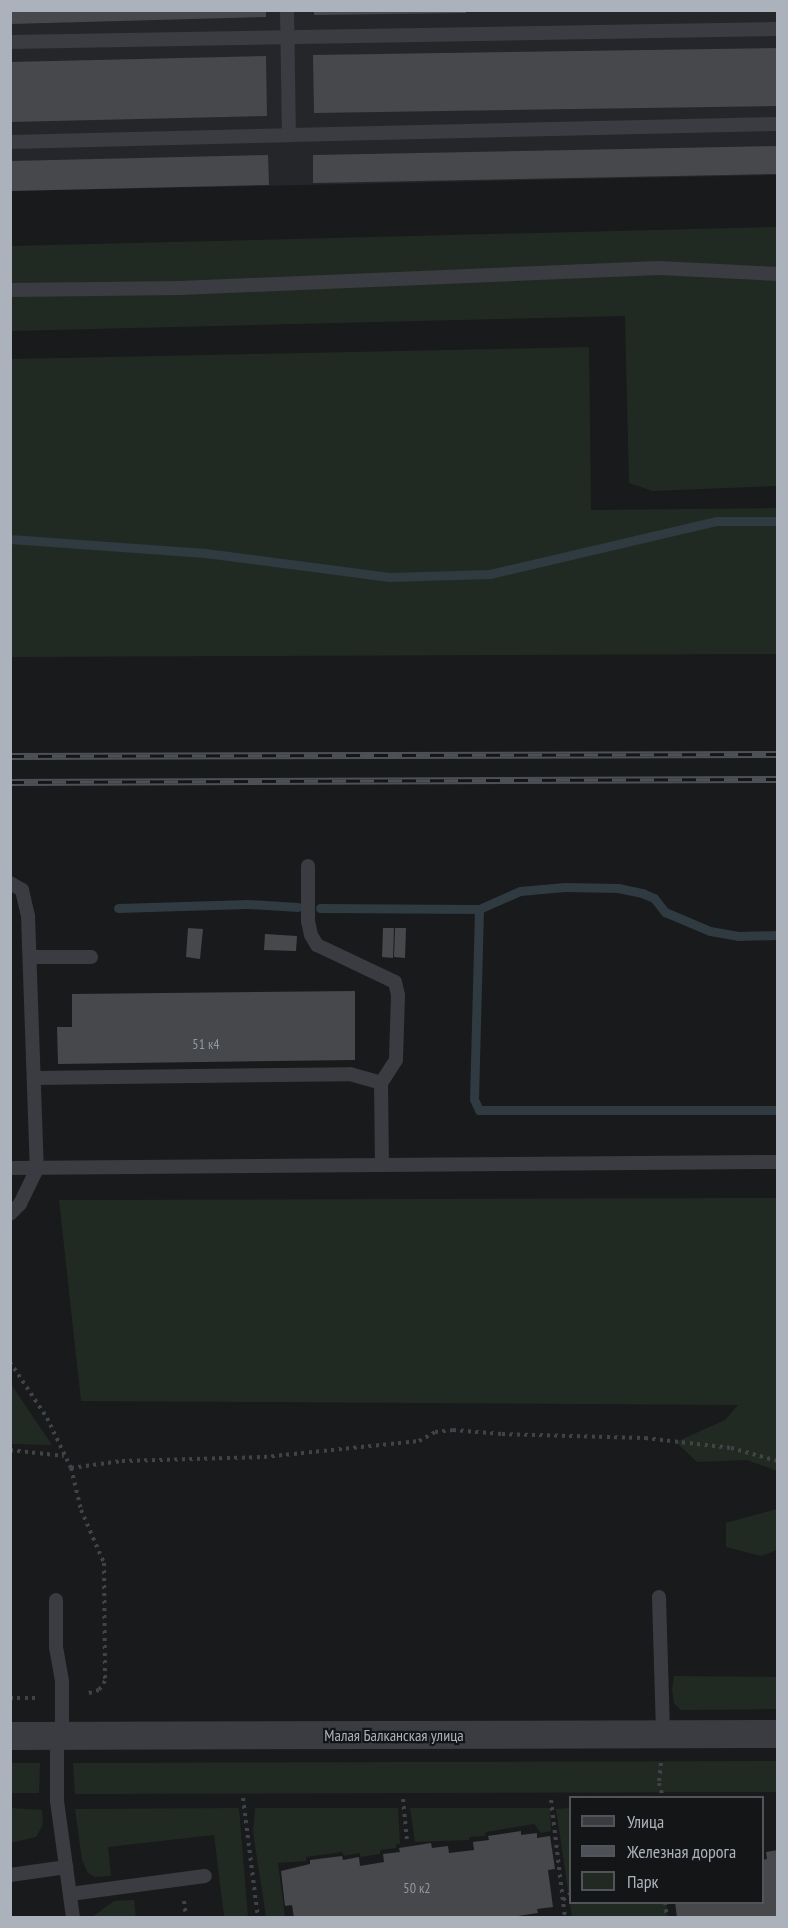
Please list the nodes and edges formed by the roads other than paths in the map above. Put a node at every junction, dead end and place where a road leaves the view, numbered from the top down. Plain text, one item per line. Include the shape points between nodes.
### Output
1 (287, 10) edge
2 (777, 29) edge
3 (288, 37) junction
4 (10, 42) edge
5 (777, 124) edge
6 (289, 135) junction
7 (10, 142) edge
8 (777, 274) edge
9 (10, 290) edge
10 (308, 866) dead end
11 (10, 883) edge
12 (30, 957) junction
13 (91, 957) dead end
14 (34, 1078) junction
15 (381, 1083) junction
16 (777, 1161) edge
17 (382, 1164) junction
18 (10, 1168) edge
19 (37, 1169) junction
20 (10, 1214) edge
21 (659, 1598) dead end
22 (56, 1600) dead end
23 (663, 1734) junction
24 (777, 1734) edge
25 (10, 1736) edge
26 (59, 1736) junction
27 (66, 1867) junction
28 (10, 1875) edge
29 (205, 1876) dead end
30 (70, 1894) junction
31 (74, 1917) edge

1 - 3 lane
2 - 3 lane
3 - 4 lane
3 - 6 lane
5 - 6 lane
6 - 7 lane
8 - 9 lane via 658,268 180,288
10 - 15 lane via 308,921 317,945 395,982 396,1060
11 - 12 lane via 22,890
12 - 13 lane
12 - 14 lane
14 - 15 lane via 350,1074
14 - 19 lane
15 - 17 lane
16 - 17 lane
17 - 19 lane
18 - 19 lane
19 - 20 lane via 20,1204
21 - 23 lane
22 - 26 lane via 62,1697
23 - 24 street, Малая Балканская улица
23 - 26 street, Малая Балканская улица
25 - 26 street, Малая Балканская улица
26 - 27 lane via 57,1801
27 - 28 lane
27 - 30 lane
29 - 30 lane
30 - 31 lane

